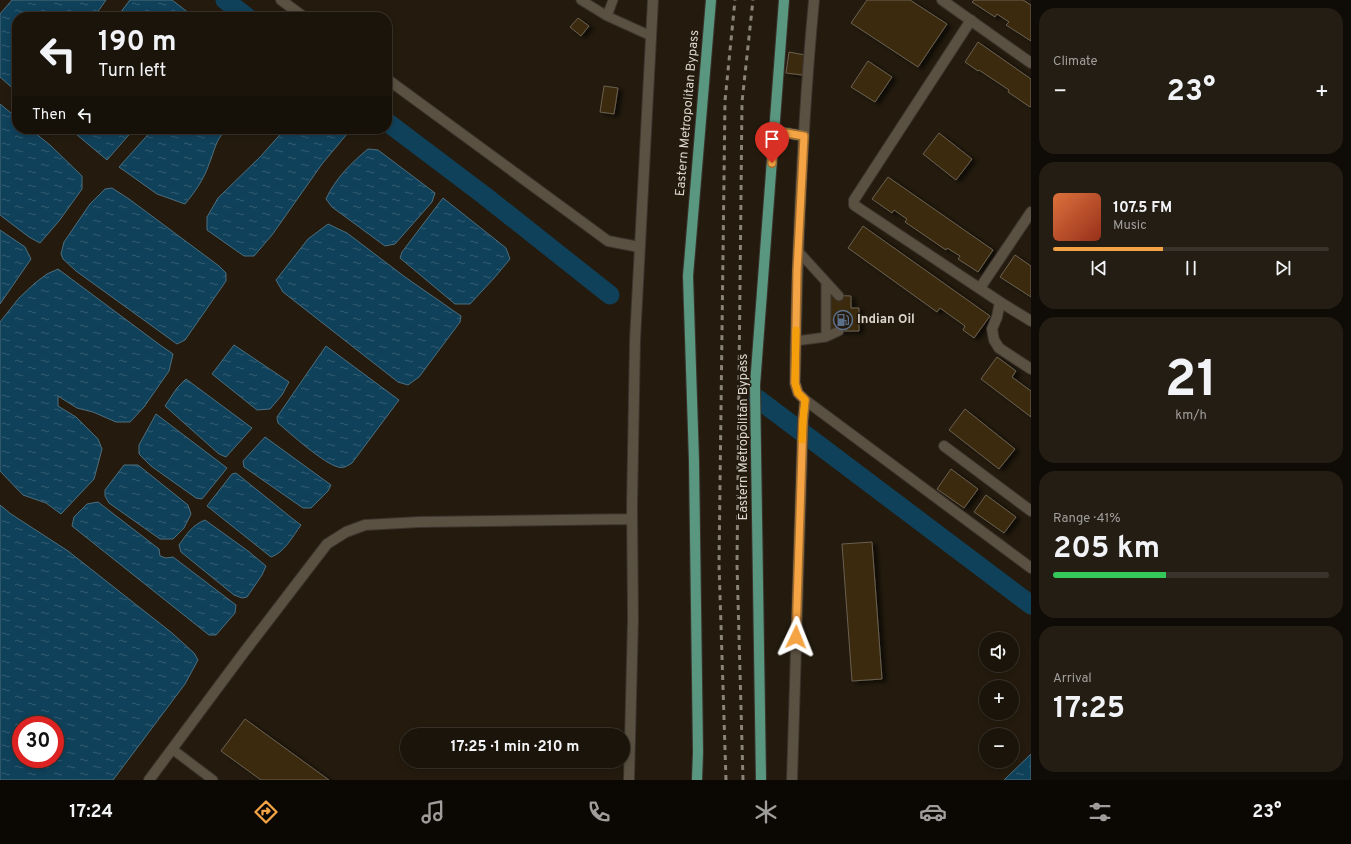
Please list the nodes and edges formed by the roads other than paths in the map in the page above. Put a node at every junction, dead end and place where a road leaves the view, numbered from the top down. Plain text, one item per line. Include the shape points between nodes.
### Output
1 (281, 0) edge
2 (582, 0) edge
3 (613, 0) edge
4 (653, 0) edge
5 (711, 0) edge
6 (784, 0) edge
7 (814, 0) edge
8 (942, 0) edge
9 (297, 12) edge
10 (607, 16) junction
11 (971, 20) junction
12 (651, 36) junction
13 (1031, 63) edge
14 (392, 83) edge
15 (774, 131) junction
16 (804, 136) junction
17 (1031, 212) edge
18 (639, 247) junction
19 (798, 251) junction
20 (826, 282) junction
21 (980, 288) junction
22 (839, 296) dead end
23 (1000, 302) junction
24 (1031, 321) edge
25 (839, 331) dead end
26 (826, 337) junction
27 (796, 341) junction
28 (1031, 369) edge
29 (805, 400) junction
30 (944, 446) dead end
31 (1031, 511) edge
32 (632, 519) junction
33 (1031, 568) edge
34 (172, 749) junction
35 (203, 777) edge
36 (149, 780) edge
37 (213, 780) edge
38 (629, 780) edge
39 (697, 780) edge
40 (761, 780) edge
41 (792, 780) edge

1 - 9 street
2 - 10 lane
3 - 10 lane
4 - 12 street
5 - 39 main road, Eastern Metropolitan Bypass via 688,276 694,460
6 - 15 main road, Eastern Metropolitan Bypass
7 - 16 street
8 - 11 street
10 - 12 lane
11 - 13 street
11 - 21 street via 854,200 854,205
12 - 18 street
14 - 18 street via 608,241
15 - 16 main road
15 - 40 main road, Eastern Metropolitan Bypass via 755,385
16 - 19 street
17 - 21 street
18 - 32 street via 634,340
19 - 20 lane
19 - 27 street
20 - 22 lane
20 - 26 lane
21 - 23 street
23 - 24 street
23 - 28 street via 992,329 994,340 999,348
25 - 26 lane
26 - 27 lane
27 - 29 street via 795,383 798,393
29 - 33 street
29 - 41 street
30 - 31 street
32 - 34 street via 419,522 365,525 346,532 327,544
32 - 38 street via 633,619
34 - 35 lane
34 - 36 street
35 - 37 lane

